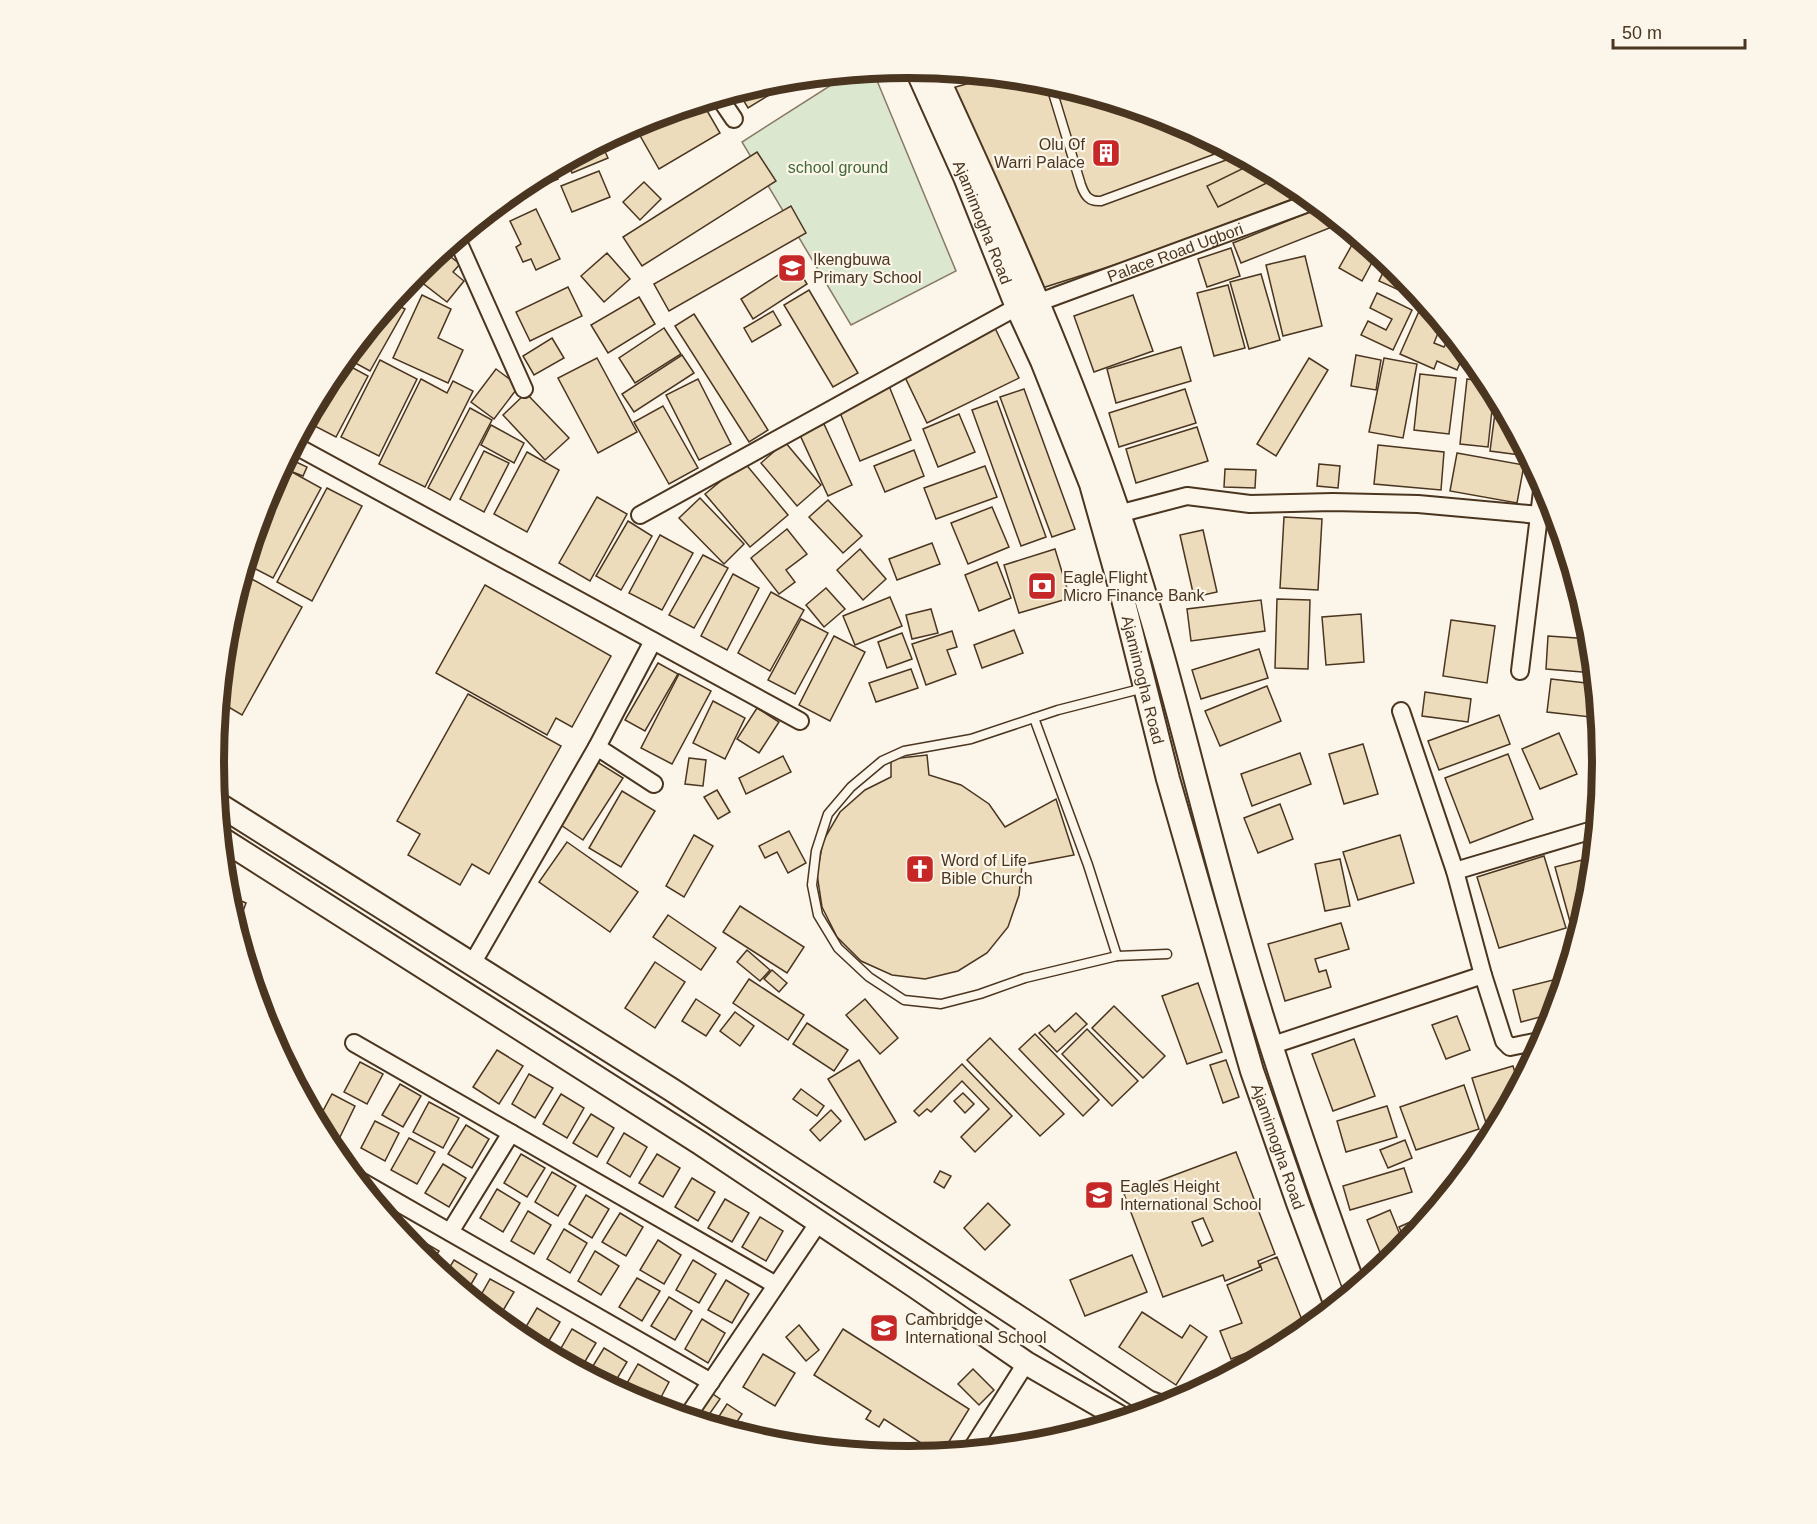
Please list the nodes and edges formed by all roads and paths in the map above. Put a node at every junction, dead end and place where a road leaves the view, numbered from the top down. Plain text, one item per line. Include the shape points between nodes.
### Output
1 (921, 78) edge
2 (938, 78) edge
3 (1053, 94) edge
4 (723, 103) edge
5 (734, 119) dead end
6 (1224, 156) edge
7 (1305, 204) edge
8 (460, 246) edge
9 (1027, 305) junction
10 (524, 389) dead end
11 (300, 449) edge
12 (1541, 502) edge
13 (1118, 514) junction
14 (640, 515) dead end
15 (1539, 515) junction
16 (653, 641) junction
17 (1520, 671) dead end
18 (1145, 688) junction
19 (1401, 711) dead end
20 (1034, 718) junction
21 (800, 721) dead end
22 (597, 747) junction
23 (654, 784) dead end
24 (227, 813) edge
25 (1589, 831) edge
26 (229, 844) edge
27 (1455, 871) junction
28 (1167, 954) dead end
29 (1117, 956) junction
30 (472, 964) junction
31 (1483, 975) junction
32 (1532, 1042) edge
33 (354, 1043) dead end
34 (1270, 1046) junction
35 (511, 1133) junction
36 (375, 1189) edge
37 (819, 1222) junction
38 (450, 1232) junction
39 (1352, 1282) edge
40 (776, 1285) junction
41 (1333, 1298) edge
42 (1026, 1363) junction
43 (711, 1382) junction
44 (1149, 1402) edge
45 (691, 1411) edge
46 (1115, 1414) edge
47 (975, 1443) edge

1 - 9 main road, Ajamimogha Road
2 - 9 main road, Ajamimogha Road via 995,203
3 - 6 lane via 1081,185 1094,202
4 - 5 street
7 - 9 street, Palace Road Ugbori
8 - 10 street
9 - 13 main road, Ajamimogha Road via 1101,464
9 - 14 street, Palace Road Ugbori
9 - 18 main road, Ajamimogha Road via 1042,361 1091,484
11 - 16 street
12 - 15 street
13 - 15 street via 1187,496 1250,504 1418,504
13 - 34 main road, Ajamimogha Road
15 - 17 street
16 - 21 street
16 - 22 street
18 - 20 lane
18 - 41 main road, Ajamimogha Road via 1252,1071
19 - 27 street
20 - 29 lane
20 - 29 lane via 971,739 903,751 882,760 851,787 828,814 816,851 812,885 818,915 838,948 869,977 904,1000 941,1004
22 - 23 street
22 - 30 street
24 - 30 main road
25 - 27 street
26 - 37 main road
27 - 31 street
28 - 29 lane
30 - 44 main road
31 - 32 street via 1504,1041 1510,1047
31 - 34 street
33 - 35 street
34 - 39 main road, Ajamimogha Road
35 - 38 street
35 - 40 street
36 - 38 street
37 - 40 street
37 - 42 main road
38 - 43 street
40 - 43 street
42 - 46 main road
42 - 47 street
43 - 45 street

